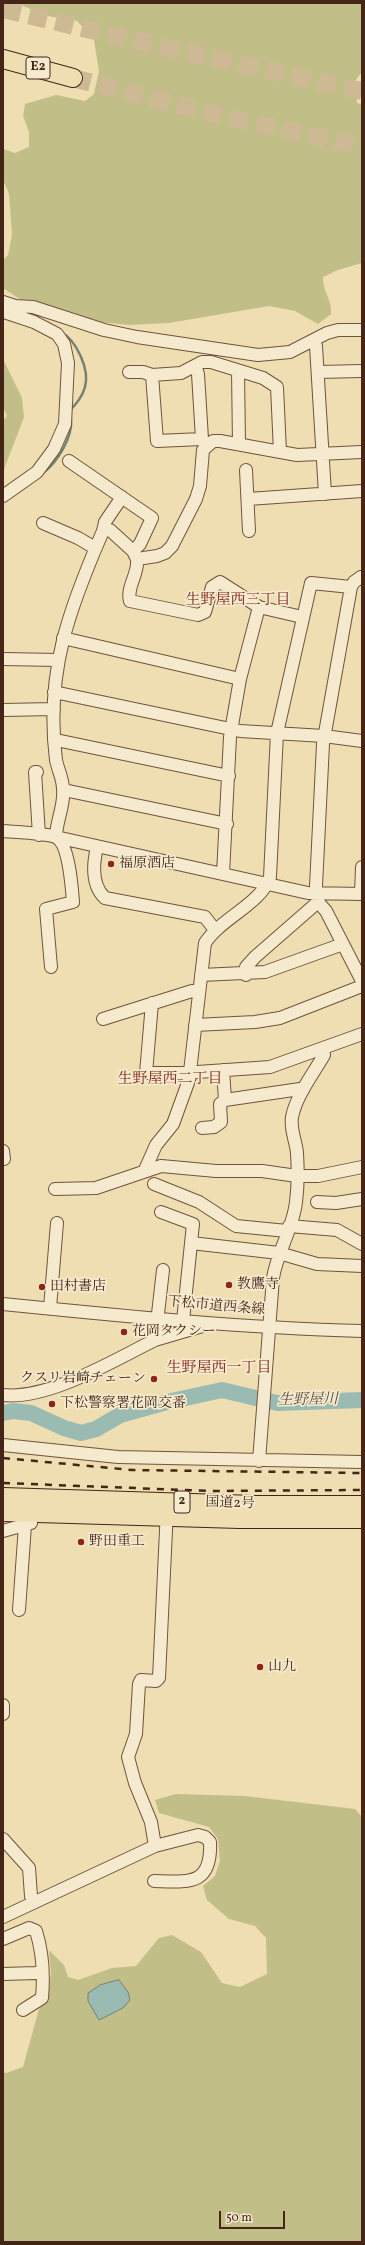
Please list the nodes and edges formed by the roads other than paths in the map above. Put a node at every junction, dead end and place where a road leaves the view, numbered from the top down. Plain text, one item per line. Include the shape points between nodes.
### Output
1 (3, 59) edge
2 (73, 78) tunnel mouth
3 (3, 302) edge
4 (3, 309) edge
5 (362, 330) edge
6 (313, 341) junction
7 (195, 366) junction
8 (238, 371) junction
9 (362, 371) edge
10 (129, 372) dead end
11 (318, 372) junction
12 (152, 375) junction
13 (204, 442) junction
14 (239, 444) junction
15 (280, 452) junction
16 (362, 452) edge
17 (323, 455) junction
18 (69, 461) dead end
19 (246, 470) dead end
20 (362, 491) edge
21 (325, 494) junction
22 (3, 496) edge
23 (122, 497) junction
24 (248, 499) junction
25 (42, 523) dead end
26 (103, 531) junction
27 (249, 531) dead end
28 (95, 548) junction
29 (135, 555) junction
30 (362, 575) edge
31 (351, 587) junction
32 (259, 606) junction
33 (302, 617) junction
34 (63, 638) junction
35 (3, 659) edge
36 (58, 660) junction
37 (240, 679) junction
38 (54, 692) junction
39 (54, 709) junction
40 (3, 710) edge
41 (232, 729) junction
42 (277, 733) junction
43 (324, 736) junction
44 (56, 740) junction
45 (362, 741) edge
46 (37, 772) dead end
47 (229, 776) junction
48 (64, 790) junction
49 (227, 824) junction
50 (3, 831) edge
51 (39, 835) junction
52 (56, 837) junction
53 (97, 847) junction
54 (362, 867) edge
55 (223, 874) junction
56 (268, 884) junction
57 (361, 894) edge
58 (317, 898) junction
59 (215, 930) junction
60 (342, 944) junction
61 (51, 967) dead end
62 (201, 975) junction
63 (246, 975) junction
64 (362, 981) edge
65 (362, 986) edge
66 (199, 991) junction
67 (152, 1003) junction
68 (103, 1019) dead end
69 (195, 1025) junction
70 (362, 1034) edge
71 (322, 1049) junction
72 (223, 1070) junction
73 (190, 1072) junction
74 (304, 1090) junction
75 (225, 1100) junction
76 (202, 1128) dead end
77 (362, 1167) edge
78 (144, 1172) junction
79 (297, 1176) junction
80 (154, 1184) dead end
81 (55, 1189) dead end
82 (362, 1200) edge
83 (317, 1202) dead end
84 (162, 1212) dead end
85 (57, 1223) dead end
86 (288, 1229) junction
87 (191, 1243) junction
88 (362, 1244) edge
89 (279, 1253) junction
90 (362, 1266) edge
91 (163, 1270) dead end
92 (3, 1304) edge
93 (50, 1308) junction
94 (158, 1318) junction
95 (183, 1320) junction
96 (214, 1322) junction
97 (268, 1327) junction
98 (362, 1331) edge
99 (155, 1340) junction
100 (3, 1395) edge
101 (3, 1445) edge
102 (259, 1461) junction
103 (362, 1462) edge
104 (3, 1497) edge
105 (362, 1505) edge
106 (167, 1509) junction
107 (3, 1512) edge
108 (29, 1519) junction
109 (362, 1519) edge
110 (3, 1531) edge
111 (19, 1610) dead end
112 (3, 1706) edge
113 (3, 1714) edge
114 (3, 1840) edge
115 (155, 1846) junction
116 (154, 1881) dead end
117 (34, 1902) junction
118 (3, 1917) edge
119 (3, 1939) edge
120 (41, 1971) junction
121 (3, 1974) edge
122 (23, 2010) dead end

1 - 2 highway, E2
3 - 6 street via 33,307 137,337 258,355 290,352
4 - 22 street via 57,334 64,344 68,363 65,424 54,449 37,472
5 - 6 street via 338,330
6 - 11 street via 316,346
7 - 8 street via 202,362 211,362
7 - 12 street via 181,373
7 - 13 street via 198,374
8 - 14 street
8 - 15 street via 263,378 277,386
9 - 11 street
10 - 12 street
11 - 17 street
12 - 13 street via 157,441
13 - 14 street
13 - 29 street via 200,459 200,486 172,546 157,556
14 - 15 street
15 - 17 street
16 - 17 street
17 - 21 street
18 - 23 street
19 - 24 street
20 - 21 street
21 - 24 street
23 - 26 street via 105,522
23 - 29 street via 152,518
24 - 27 street
25 - 28 street
26 - 28 street
26 - 29 street via 110,530
28 - 34 street via 68,616
29 - 32 street via 137,573 128,594 130,601 198,615 205,612 212,586 220,582
30 - 31 street
31 - 33 street via 311,583
31 - 43 street
32 - 33 street
32 - 37 street
33 - 42 street
34 - 36 street
34 - 37 street
35 - 36 street
36 - 38 street
37 - 41 street
38 - 39 street
38 - 41 street
39 - 40 street
39 - 44 street
41 - 42 street
41 - 47 street
42 - 43 street
42 - 56 street
43 - 45 street
43 - 58 street
44 - 47 street
44 - 48 street via 56,760
46 - 51 street
47 - 49 street
48 - 49 street
48 - 52 street
49 - 55 street
50 - 51 street
51 - 52 street
52 - 53 street
52 - 61 street via 63,844 71,876 73,902 46,909
53 - 55 street
53 - 59 street via 92,867 100,893 105,898 205,917
54 - 57 street
55 - 56 street
56 - 58 street
56 - 59 street
57 - 58 street
58 - 60 street
58 - 63 street via 255,957 246,967
59 - 62 street via 205,942
60 - 63 street via 265,972
60 - 64 street
62 - 63 street
62 - 66 street
65 - 69 street via 280,1018
66 - 67 street
66 - 69 street
67 - 68 street
67 - 73 street via 146,1073
69 - 73 street
70 - 71 street
71 - 72 street via 270,1067
71 - 74 street via 324,1055
72 - 73 street
72 - 75 street
73 - 78 street via 172,1124 156,1145
74 - 75 street
74 - 79 street via 292,1118 297,1152
75 - 76 street via 220,1104 221,1122 214,1127
77 - 79 street via 318,1176
78 - 79 street via 170,1165 216,1171 262,1170
78 - 81 street via 96,1188
79 - 86 street via 296,1202
80 - 86 street via 199,1202 236,1226
82 - 83 street
84 - 87 street via 193,1224
85 - 93 street
86 - 88 street via 337,1230
86 - 89 street
87 - 89 street
87 - 95 street
89 - 90 street via 317,1264
89 - 97 street via 272,1278
91 - 94 street
92 - 93 street
93 - 94 street
94 - 95 street, 下松市道西条線
94 - 99 street, 下松市道西条線
95 - 96 street, 下松市道西条線
96 - 97 street, 下松市道西条線
96 - 99 street
97 - 98 street, 下松市道西条線
97 - 102 street
99 - 100 street via 49,1389 27,1395
101 - 102 street via 118,1457
102 - 103 street
104 - 106 highway, 国道2号 / 2
105 - 106 highway, 国道2号 / 2 via 255,1505
106 - 108 highway, 国道2号 / 2
106 - 109 highway, 国道2号 / 2
106 - 115 street via 159,1678 156,1681 141,1680 138,1684 136,1734 128,1757 150,1822
107 - 108 highway, 国道2号 / 2
108 - 110 street
108 - 111 street
112 - 113 street
114 - 117 street via 29,1868 31,1896
115 - 116 street via 198,1835 210,1842 211,1857 208,1869 187,1882
115 - 117 street
117 - 118 street
119 - 120 street via 29,1928 36,1931 43,1963
120 - 121 street
120 - 122 street via 44,1978 42,1998

